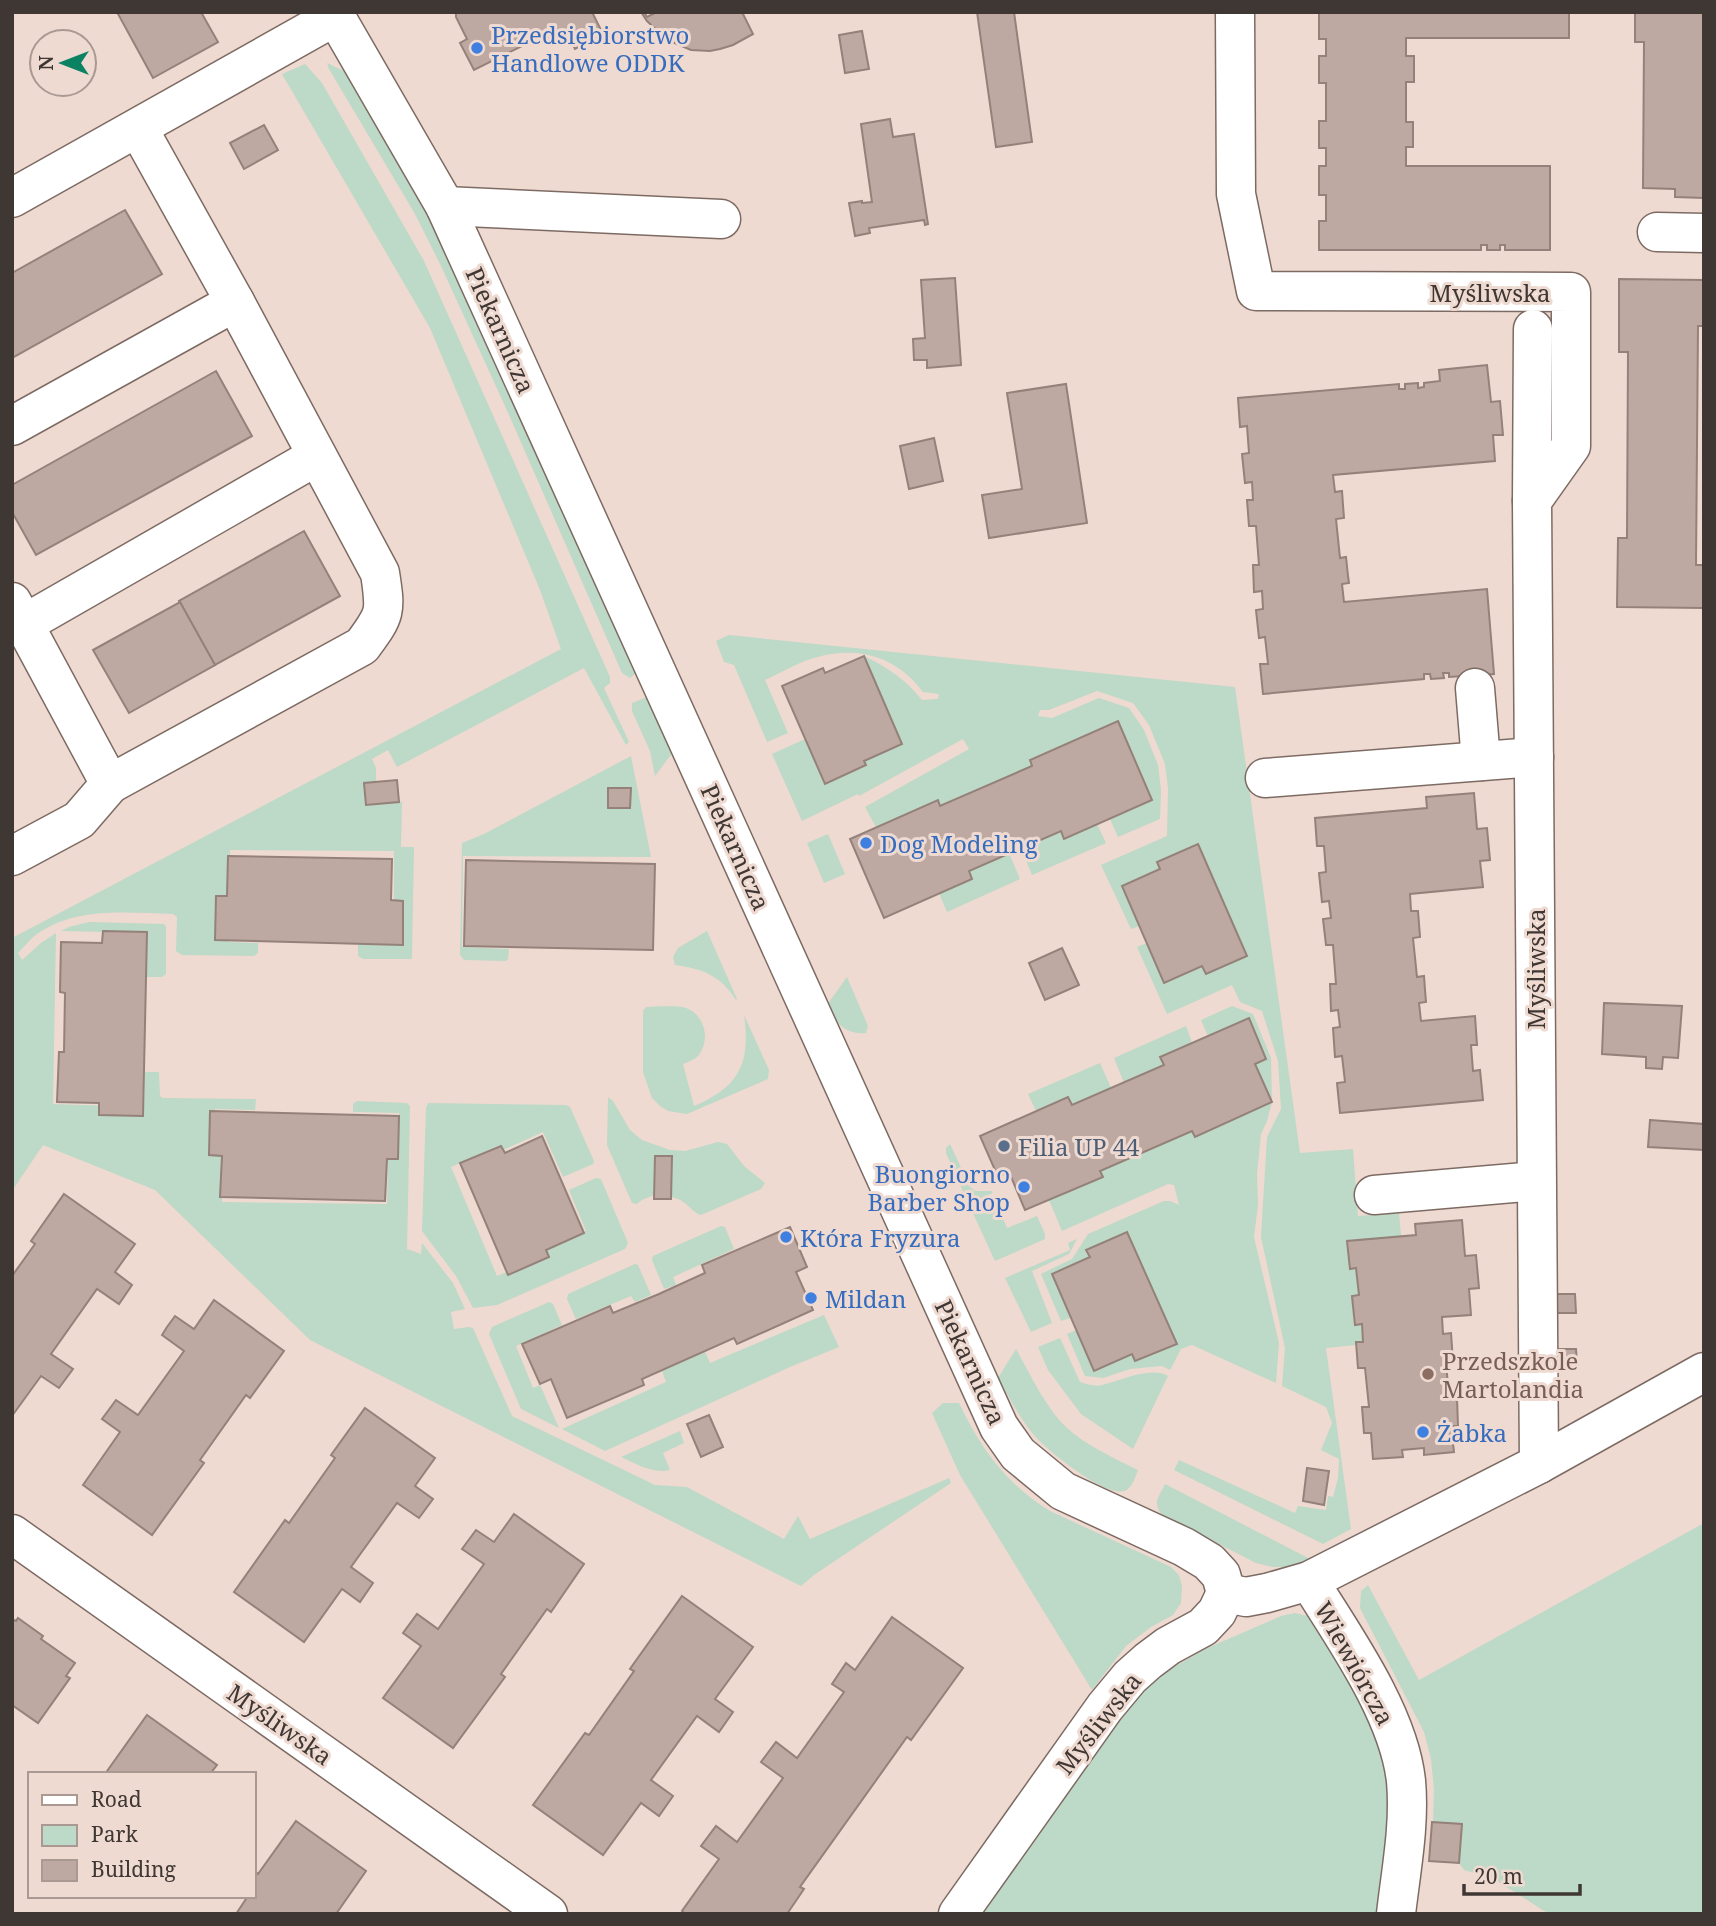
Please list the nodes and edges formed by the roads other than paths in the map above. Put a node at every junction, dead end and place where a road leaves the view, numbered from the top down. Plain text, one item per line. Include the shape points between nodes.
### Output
1 (1235, 12) edge
2 (335, 14) edge
3 (138, 128) junction
4 (12, 198) edge
5 (445, 206) junction
6 (721, 219) dead end
7 (1657, 232) dead end
8 (1704, 233) edge
9 (235, 302) junction
10 (1533, 329) dead end
11 (12, 426) edge
12 (317, 456) junction
13 (1532, 500) junction
14 (18, 613) edge
15 (1475, 688) dead end
16 (1534, 757) junction
17 (1481, 761) junction
18 (1265, 778) dead end
19 (110, 783) junction
20 (12, 856) edge
21 (1536, 1181) junction
22 (1374, 1195) dead end
23 (1704, 1372) edge
24 (1539, 1464) junction
25 (12, 1534) edge
26 (1309, 1581) junction
27 (1226, 1593) junction
28 (548, 1914) edge
29 (958, 1914) edge
30 (1396, 1914) edge

1 - 13 street, Myśliwska via 1236,194 1256,291 1571,292 1571,446
2 - 3 street
2 - 5 street, Piekarnicza
3 - 4 street
3 - 9 street
5 - 6 street
5 - 27 street, Piekarnicza via 999,1427 1018,1454 1063,1491 1209,1562 1221,1575
7 - 8 street
9 - 11 street
9 - 12 street
10 - 13 street
12 - 14 street
12 - 19 street via 380,573 385,605 379,624 362,646
13 - 16 street, Myśliwska
14 - 19 street
15 - 17 street
16 - 17 street
16 - 21 street, Myśliwska
17 - 18 street
19 - 20 street via 79,820
21 - 22 street
21 - 24 street, Myśliwska
23 - 24 street
24 - 26 street
25 - 28 street, Myśliwska
26 - 27 street via 1246,1597
26 - 30 street, Wiewiórcza via 1370,1679 1401,1756 1406,1819
27 - 29 street, Myśliwska via 1203,1627 1168,1646 1130,1677

